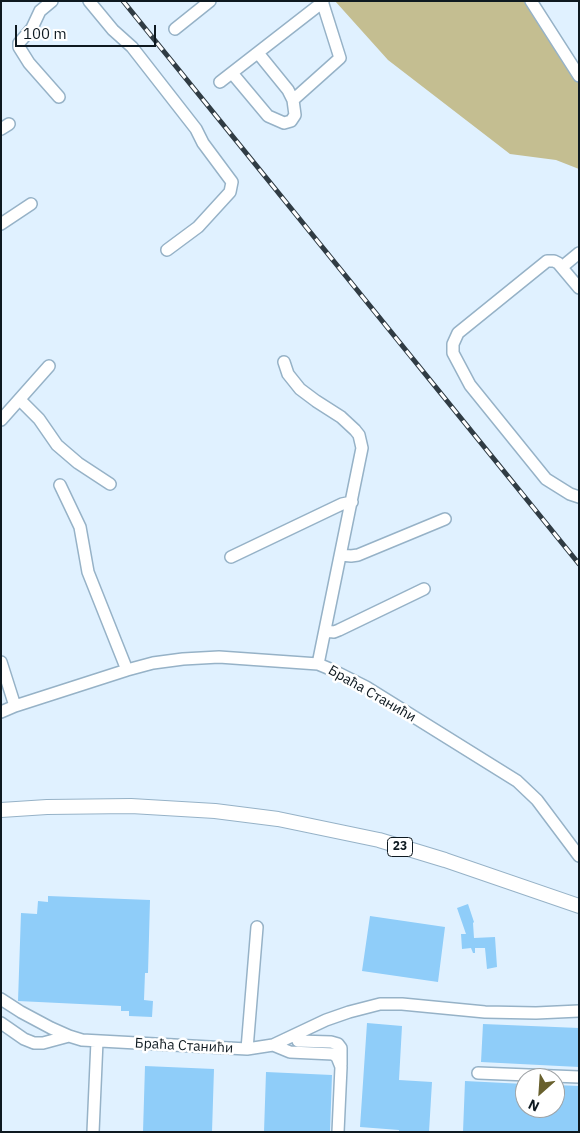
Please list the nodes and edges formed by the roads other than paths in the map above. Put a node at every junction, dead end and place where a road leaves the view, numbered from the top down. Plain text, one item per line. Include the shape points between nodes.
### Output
1 (52, 1) edge
2 (89, 1) edge
3 (210, 1) edge
4 (530, 1) edge
5 (322, 2) edge
6 (175, 29) dead end
7 (258, 53) junction
8 (232, 73) junction
9 (579, 76) edge
10 (220, 82) dead end
11 (58, 97) dead end
12 (293, 100) junction
13 (31, 204) dead end
14 (1, 224) edge
15 (167, 250) dead end
16 (579, 253) edge
17 (562, 267) junction
18 (579, 288) edge
19 (284, 362) dead end
20 (49, 366) dead end
21 (20, 400) junction
22 (1, 420) edge
23 (110, 484) dead end
24 (60, 486) dead end
25 (579, 497) edge
26 (352, 502) junction
27 (445, 519) dead end
28 (341, 555) junction
29 (231, 557) dead end
30 (424, 588) dead end
31 (325, 631) junction
32 (1, 662) edge
33 (318, 664) junction
34 (127, 670) junction
35 (15, 706) junction
36 (1, 712) edge
37 (1, 810) edge
38 (579, 856) edge
39 (579, 906) edge
40 (256, 927) dead end
41 (1, 999) edge
42 (579, 1011) edge
43 (1, 1023) edge
44 (68, 1036) junction
45 (97, 1041) junction
46 (298, 1041) dead end
47 (273, 1045) junction
48 (247, 1049) junction
49 (341, 1067) junction
50 (478, 1073) dead end
51 (579, 1077) edge
52 (93, 1132) edge
53 (338, 1132) edge

1 - 11 street via 40,11 19,47
2 - 15 street via 112,30 132,48 196,129 232,182 230,192 198,227
3 - 6 street
4 - 9 street
5 - 7 street
5 - 12 street via 340,58
7 - 8 street
7 - 12 street
8 - 10 street
8 - 12 street via 268,116 277,122 291,121 295,115
13 - 14 street
16 - 17 street
17 - 18 street
17 - 25 street via 554,261 547,261 458,333 453,353 470,385 546,479
19 - 26 street via 288,374 300,389 340,416 359,435 362,454
20 - 21 street
21 - 22 street
21 - 23 street via 39,419 57,445
24 - 34 street via 80,527 88,572
26 - 28 street
26 - 29 street
27 - 28 street via 358,555
28 - 31 street
30 - 31 street via 339,630
31 - 33 street
32 - 35 street
33 - 34 street, Браћа Станићи via 219,657 173,660
33 - 38 street, Браћа Станићи via 366,688 517,781 537,800
34 - 35 street, Браћа Станићи
35 - 36 street, Браћа Станићи
37 - 39 main road, 23 via 115,806 215,811 286,820 379,840
40 - 48 street
41 - 44 street, Браћа Станићи
42 - 47 street, Браћа Станићи via 485,1012 380,1004 326,1020
43 - 44 street via 34,1043
44 - 45 street, Браћа Станићи
45 - 48 street, Браћа Станићи
45 - 52 street
46 - 49 street via 338,1044
47 - 48 street, Браћа Станићи
47 - 49 street via 290,1052 333,1054
49 - 53 street
50 - 51 street

